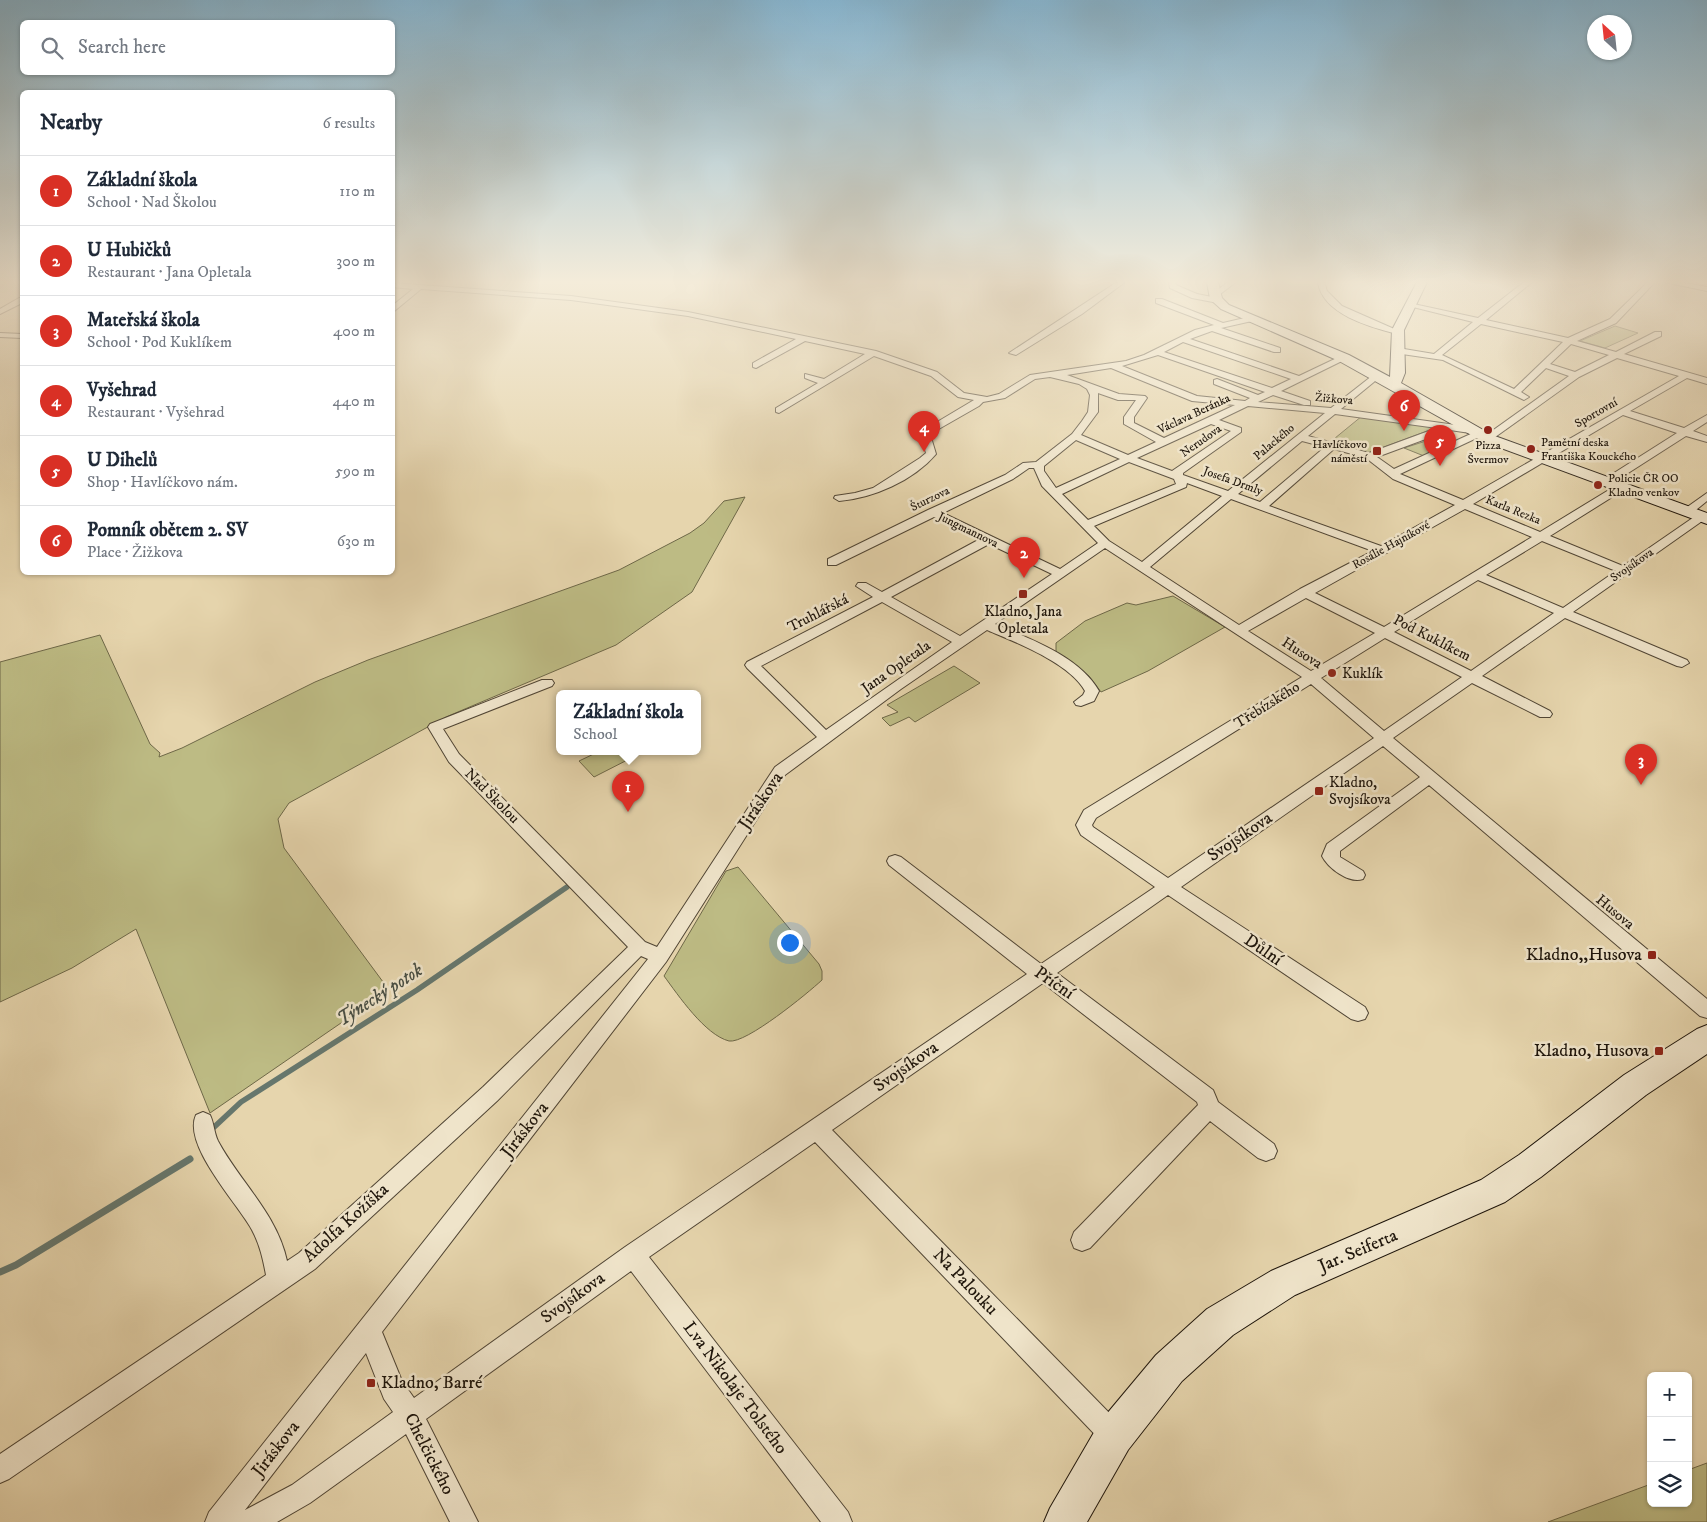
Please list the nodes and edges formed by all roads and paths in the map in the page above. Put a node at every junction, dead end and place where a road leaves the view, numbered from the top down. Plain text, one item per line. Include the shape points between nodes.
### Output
1 (777, 353) edge
2 (873, 353) joint
3 (1155, 353) edge
4 (1160, 353) edge
5 (1224, 353) edge
6 (1333, 353) edge
7 (1398, 353) edge
8 (1418, 353) edge
9 (1439, 353) edge
10 (1556, 353) edge
11 (1613, 353) edge
12 (1617, 354) junction
13 (1437, 355) junction
14 (1147, 357) junction
15 (1344, 358) junction
16 (756, 364) dead end
17 (1544, 365) junction
18 (1114, 366) junction
19 (1046, 374) junction
20 (1377, 375) junction
21 (1576, 375) junction
22 (1686, 375) junction
23 (808, 376) dead end
24 (1299, 378) junction
25 (1707, 381) edge
26 (825, 382) junction
27 (1394, 384) junction
28 (1090, 387) junction
29 (1273, 391) junction
30 (1516, 392) junction
31 (1258, 398) junction
32 (980, 399) junction
33 (1536, 403) junction
34 (1246, 404) junction
35 (779, 410) dead end
36 (1332, 412) junction
37 (1623, 412) junction
38 (1707, 418) edge
39 (1210, 420) junction
40 (1449, 427) junction
41 (1685, 432) junction
42 (1478, 434) junction
43 (1074, 436) junction
44 (1299, 437) junction
45 (1707, 439) edge
46 (1164, 442) junction
47 (1332, 446) junction
48 (1370, 456) junction
49 (1129, 458) junction
50 (1545, 459) junction
51 (1039, 465) junction
52 (1392, 474) junction
53 (1179, 476) junction
54 (1614, 484) junction
55 (1055, 493) junction
56 (1230, 494) junction
57 (1707, 496) edge
58 (839, 498) dead end
59 (1464, 505) junction
60 (1262, 506) junction
61 (932, 512) junction
62 (1698, 516) edge
63 (1086, 525) junction
64 (1542, 537) junction
65 (988, 540) junction
66 (1105, 543) junction
67 (1382, 550) junction
68 (832, 562) dead end
69 (1141, 568) junction
70 (1624, 570) junction
71 (1059, 573) junction
72 (1478, 576) junction
73 (862, 586) dead end
74 (1304, 592) junction
75 (881, 598) junction
76 (1564, 613) junction
77 (985, 624) junction
78 (1238, 631) junction
79 (1384, 633) junction
80 (960, 642) junction
81 (1682, 663) dead end
82 (1471, 676) junction
83 (1312, 678) junction
84 (547, 683) dead end
85 (1081, 702) dead end
86 (1545, 714) dead end
87 (825, 737) junction
88 (1384, 738) junction
89 (1432, 778) junction
90 (895, 861) dead end
91 (1357, 875) dead end
92 (1168, 886) junction
93 (639, 947) junction
94 (660, 957) junction
95 (1040, 974) junction
96 (1707, 1010) edge
97 (1358, 1014) dead end
98 (1707, 1038) edge
99 (1208, 1108) junction
100 (203, 1122) dead end
101 (817, 1129) junction
102 (1266, 1151) dead end
103 (1082, 1240) dead end
104 (633, 1255) junction
105 (279, 1280) junction
106 (369, 1330) junction
107 (410, 1414) junction
108 (1114, 1436) junction
109 (0, 1470) edge
110 (219, 1522) edge
111 (250, 1522) edge
112 (464, 1522) edge
113 (838, 1522) edge
114 (1064, 1522) edge

1 - 16 street
2 - 26 street
2 - 32 street via 934,374 955,392
3 - 14 street
4 - 29 street
5 - 24 street
6 - 15 street
7 - 27 street via 1398,373
8 - 13 street
9 - 13 street
10 - 17 street
11 - 12 street
12 - 21 street
12 - 22 street
13 - 30 street
14 - 18 street
14 - 31 street
15 - 20 street
15 - 24 street, Václava Beránka
17 - 21 street
17 - 30 street
18 - 19 street
18 - 34 street, Žižkova via 1195,399
19 - 28 street via 1072,378
19 - 32 street via 1025,381 1002,396
20 - 27 street
20 - 36 street, Palackého
21 - 33 street
22 - 25 street
22 - 37 street, Sportovní
23 - 26 street
24 - 29 street, Václava Beránka
26 - 35 street
27 - 42 street
28 - 43 street via 1096,402 1093,412
28 - 46 street via 1118,397 1142,398 1129,417 1129,424
29 - 31 street, Václava Beránka
29 - 36 street
30 - 33 street
31 - 34 street, Václava Beránka
32 - 58 street via 925,433 931,454 920,463 860,496
33 - 42 street
34 - 36 street, Žižkova
34 - 39 street, Václava Beránka
36 - 40 street, Žižkova
36 - 44 street, Palackého
37 - 41 street
37 - 50 street, Sportovní
38 - 41 street, Třebízského
39 - 46 street, Václava Beránka
39 - 53 street, Nerudova via 1238,430 1178,472
40 - 42 street, Žižkova
40 - 48 street
41 - 45 street
41 - 54 street, Třebízského
42 - 50 street
42 - 52 street
43 - 49 street, Josefa Drmly
43 - 51 street
44 - 47 street
44 - 56 street, Palackého
46 - 49 street, Václava Beránka
47 - 48 street
47 - 60 street
48 - 52 street, Karla Rezka
49 - 53 street, Josefa Drmly
49 - 55 street, Václava Beránka
50 - 54 street
50 - 59 street, Rosálie Hajníkové
51 - 55 street, Husova via 1042,478
51 - 61 street, Šturzova via 1027,464 1009,477
52 - 59 street, Karla Rezka
53 - 56 street, Josefa Drmly
53 - 63 street, Nerudova via 1182,485
54 - 62 street
54 - 64 street, Třebízského
55 - 63 street, Husova
56 - 60 street, Josefa Drmly
56 - 69 street, Palackého
57 - 62 street, Svojsíkova
59 - 64 street, Karla Rezka
59 - 67 street, Rosálie Hajníkové
60 - 67 street, Josefa Drmly
61 - 65 street, Jungmannova
61 - 68 street, Šturzova
62 - 70 street, Svojsíkova
63 - 66 street, Husova
64 - 70 street, Karla Rezka
64 - 72 street, Třebízského
65 - 71 street, Jungmannova
65 - 75 street, Truhlářská
66 - 69 street, Husova
66 - 71 street, Jana Opletala
67 - 74 street, Rosálie Hajníkové
69 - 78 street, Husova
70 - 76 street, Svojsíkova
71 - 77 street, Jana Opletala
72 - 76 street
72 - 79 street, Třebízského
73 - 75 street
74 - 78 street, Rosálie Hajníkové
74 - 79 street, Pod Kuklíkem
75 - 80 street
75 - 87 street, Truhlářská via 752,665
76 - 81 street
76 - 82 street, Svojsíkova
77 - 80 street, Jana Opletala
77 - 85 street via 1034,645 1086,680 1092,691 1089,698
78 - 83 street, Husova
79 - 82 street, Pod Kuklíkem
79 - 83 street, Třebízského
80 - 87 street, Jana Opletala
82 - 86 street, Pod Kuklíkem
82 - 88 street, Svojsíkova
83 - 88 street, Husova
83 - 92 street, Třebízského via 1090,814 1084,825 1086,831
84 - 93 street, Nad Školou via 435,727 454,758
87 - 94 street, Jiráskova via 788,764 770,782
88 - 89 street, Husova
88 - 92 street, Svojsíkova
89 - 91 street via 1420,783 1332,848 1330,856
89 - 96 street, Husova
90 - 95 street, Příční
92 - 95 street, Svojsíkova
92 - 97 street, Důlní
93 - 94 street
93 - 105 street, Adolfa Kožíška via 490,1094 307,1261
94 - 106 street, Jiráskova
95 - 99 street, Příční via 1052,979 1206,1097
95 - 101 street, Svojsíkova
98 - 108 street, Jar. Seiferta via 1635,1084 1493,1191 1283,1282 1220,1322 1168,1368
99 - 102 street, Příční
99 - 103 street
100 - 105 street via 207,1143 260,1222 273,1249
101 - 104 street, Svojsíkova
101 - 108 street, Na Palouku
104 - 107 street, Svojsíkova
104 - 113 street, Lva Nikolaje Tolstého
105 - 109 street, Adolfa Kožíška
106 - 107 street, Chelčického via 393,1390
106 - 110 street, Jiráskova
107 - 111 street, Svojsíkova via 300,1494
107 - 112 street, Chelčického
108 - 114 street, Jar. Seiferta

